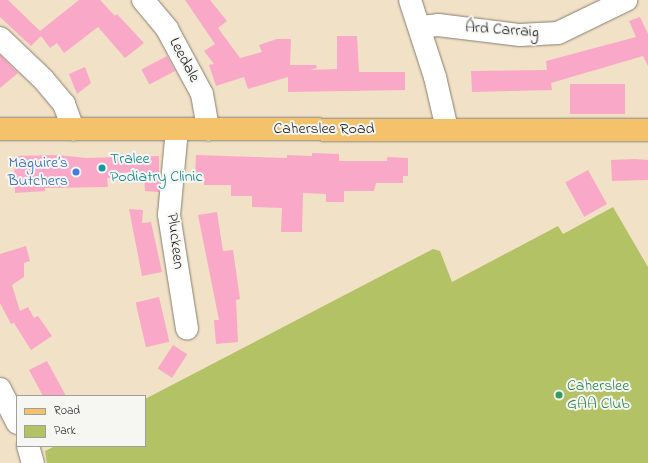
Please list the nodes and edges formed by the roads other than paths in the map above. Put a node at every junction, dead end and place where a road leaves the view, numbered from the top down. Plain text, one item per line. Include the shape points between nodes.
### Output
1 (142, 0) edge
2 (410, 0) edge
3 (626, 0) edge
4 (420, 27) junction
5 (0, 38) edge
6 (0, 129) edge
7 (73, 129) junction
8 (177, 129) junction
9 (208, 129) junction
10 (447, 129) junction
11 (648, 130) edge
12 (187, 329) dead end
13 (0, 389) edge
14 (16, 421) edge
15 (28, 447) edge
16 (33, 463) edge

1 - 9 street, Leedale via 167,29 202,94
2 - 4 street
3 - 4 street, Árd Carraig via 558,33 520,35 438,25
4 - 10 street
5 - 7 street via 43,79 64,104
6 - 7 main road, Caherslee Road
7 - 8 main road, Caherslee Road
8 - 9 main road, Caherslee Road
8 - 12 street, Pluckeen via 169,215
9 - 10 main road, Caherslee Road
10 - 11 main road, Caherslee Road
13 - 14 street
15 - 16 street

